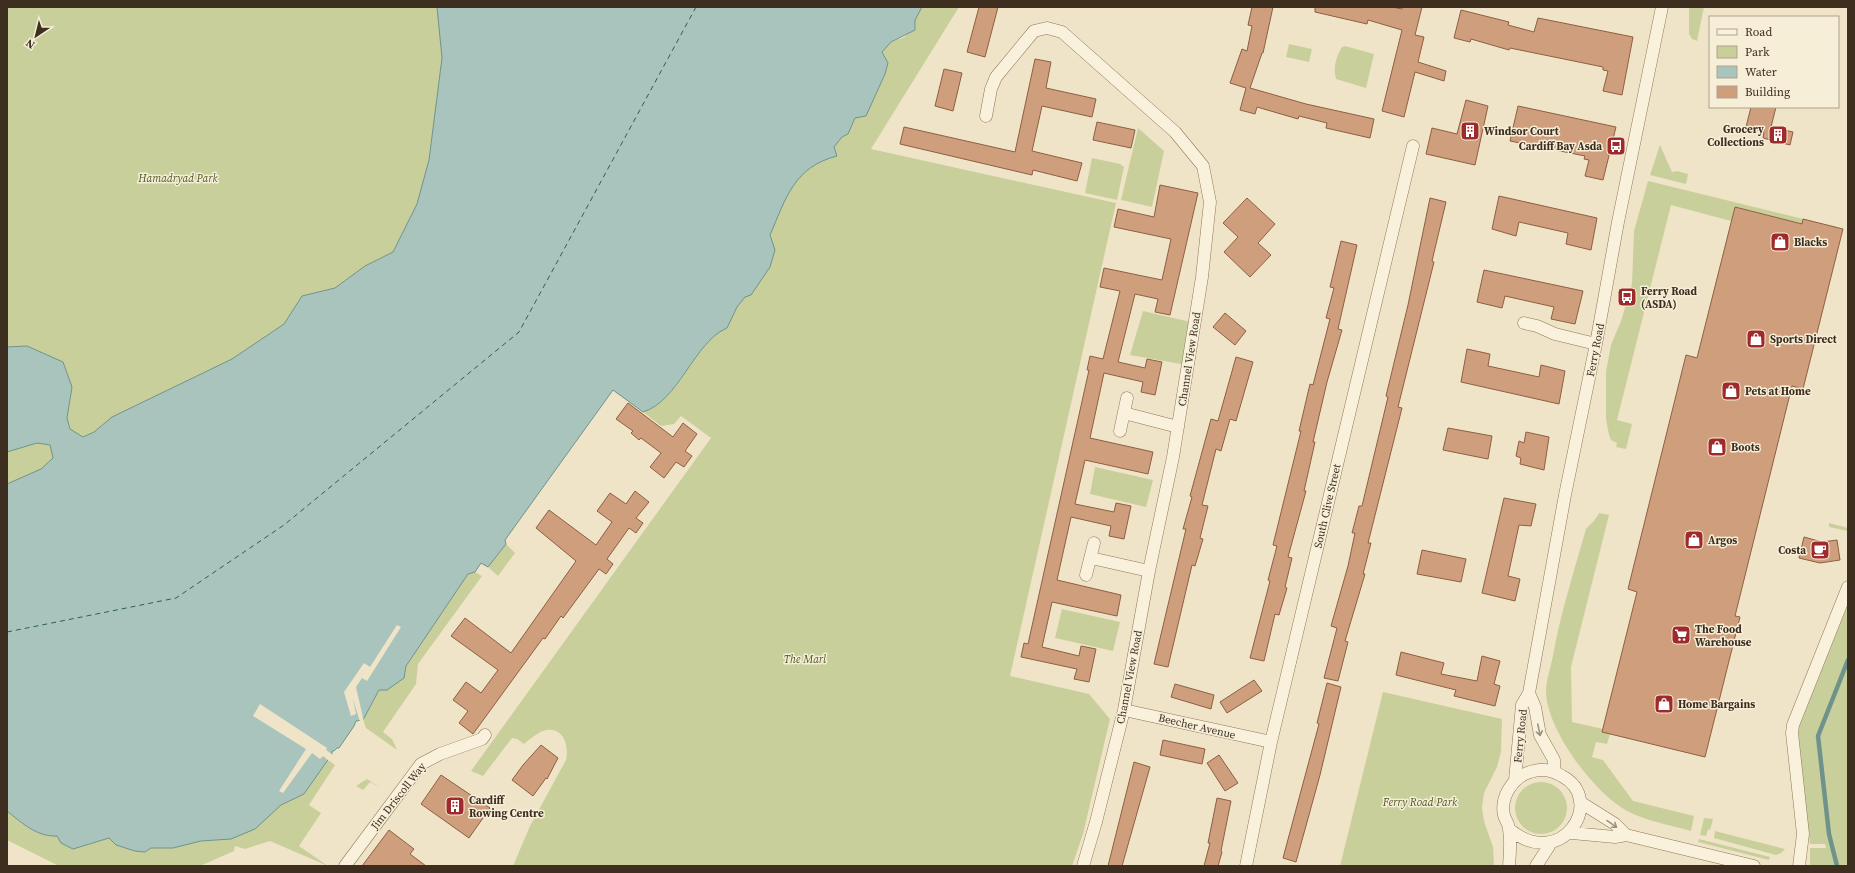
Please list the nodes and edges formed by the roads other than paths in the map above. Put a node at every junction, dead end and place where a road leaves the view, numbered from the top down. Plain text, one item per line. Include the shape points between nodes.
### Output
1 (1662, 7) edge
2 (986, 116) dead end
3 (1413, 146) dead end
4 (1524, 323) dead end
5 (1596, 344) junction
6 (1127, 398) dead end
7 (1124, 414) junction
8 (1178, 427) junction
9 (1120, 431) dead end
10 (1094, 543) dead end
11 (1091, 558) junction
12 (1149, 571) junction
13 (1086, 575) dead end
14 (1848, 586) edge
15 (1529, 693) junction
16 (1124, 710) junction
17 (485, 735) dead end
18 (1271, 742) junction
19 (1554, 772) junction
20 (1515, 780) junction
21 (1580, 802) junction
22 (1509, 829) junction
23 (1572, 833) junction
24 (1626, 835) junction
25 (1548, 846) junction
26 (345, 866) edge
27 (1083, 866) edge
28 (1246, 866) edge
29 (1509, 866) edge
30 (1536, 866) edge
31 (1754, 866) edge
32 (1799, 866) edge

1 - 5 street, Ferry Road
2 - 8 street, Channel View Road via 996,77 1034,31 1047,28 1062,32 1137,97 1175,132 1203,166 1210,202 1202,277
3 - 18 street, South Clive Street
4 - 5 street
5 - 15 street, Ferry Road
6 - 7 street
7 - 8 street
7 - 9 street
8 - 12 street, Channel View Road
10 - 11 street
11 - 12 street
11 - 13 street
12 - 16 street, Channel View Road
14 - 32 street via 1793,725 1803,834
15 -> 19 street, Ferry Road via 1535,707 1540,735 1554,760
15 - 20 street, Ferry Road via 1522,705
16 - 18 street, Beecher Avenue
16 - 27 street, Channel View Road
17 - 26 street, Jim Driscoll Way via 482,739 440,754 421,764
18 - 28 street, South Clive Street
19 - 20 street, Ferry Road via 1531,771
19 - 21 street via 1566,778 1575,788
20 - 22 street, Ferry Road via 1506,795 1504,808
21 - 23 street via 1580,815
21 -> 24 street via 1615,824
22 - 25 street via 1520,839 1535,846
22 - 29 street, Ferry Road
23 - 24 street via 1615,837
23 - 25 street via 1562,841
24 - 31 street
25 - 30 street

